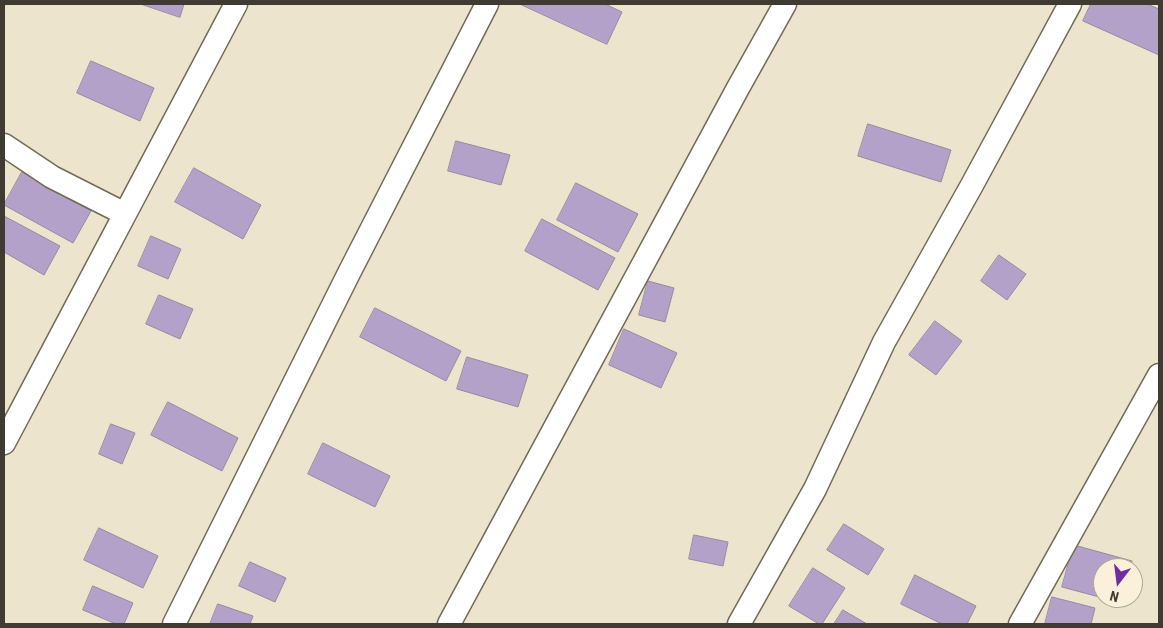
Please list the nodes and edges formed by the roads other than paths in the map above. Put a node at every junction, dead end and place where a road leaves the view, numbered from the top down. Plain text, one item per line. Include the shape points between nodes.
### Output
1 (236, 4) edge
2 (487, 4) edge
3 (785, 4) edge
4 (1070, 4) edge
5 (4, 145) edge
6 (125, 214) junction
7 (1159, 375) edge
8 (4, 443) edge
9 (174, 624) edge
10 (450, 624) edge
11 (739, 624) edge
12 (1020, 624) edge

1 - 6 street
2 - 9 street
3 - 10 street
4 - 11 street via 884,342 815,489
5 - 6 street via 52,176
6 - 8 street
7 - 12 street

